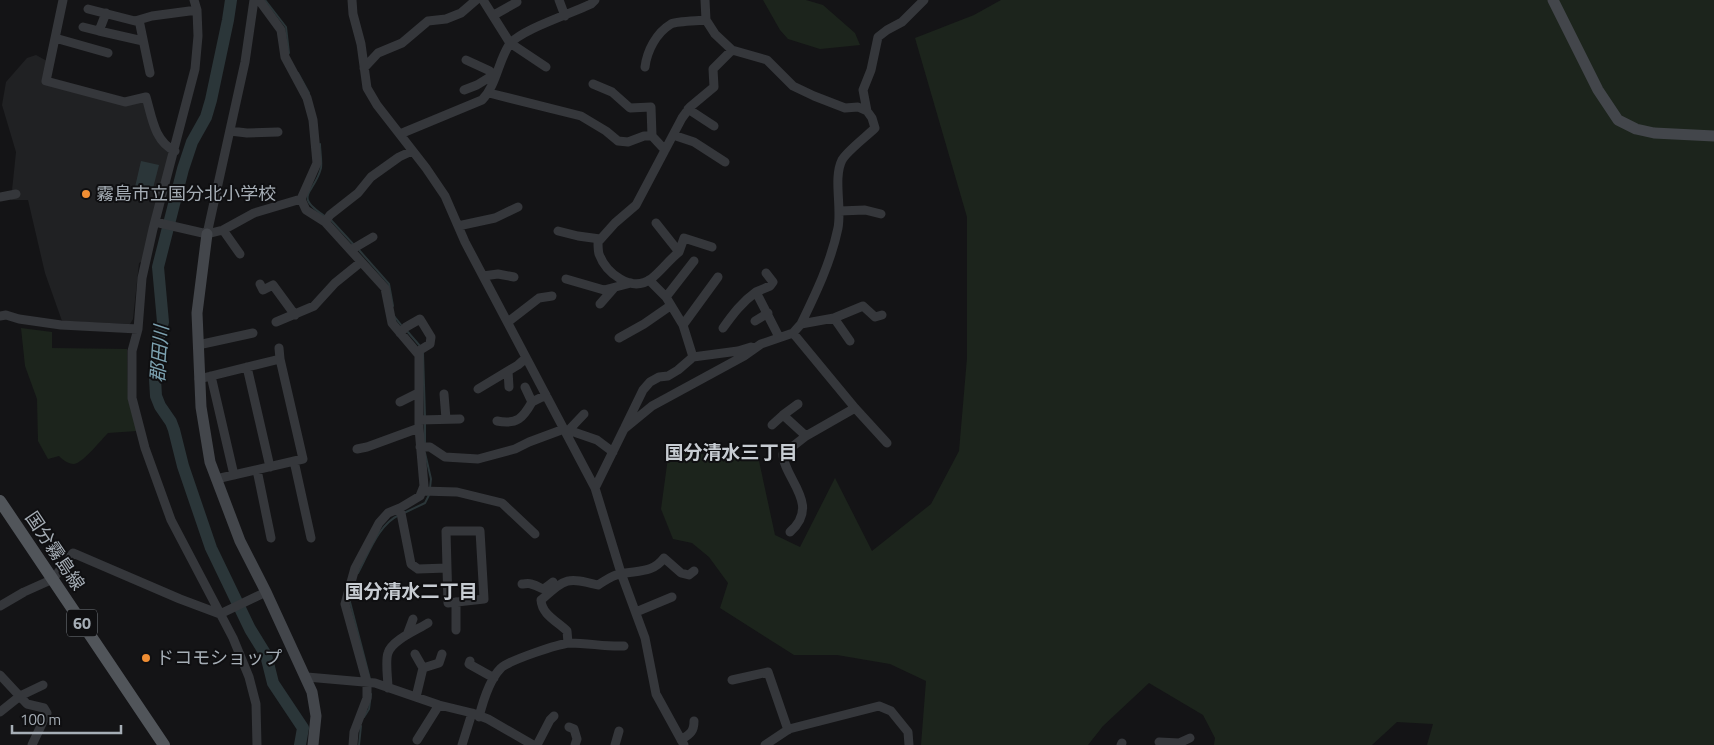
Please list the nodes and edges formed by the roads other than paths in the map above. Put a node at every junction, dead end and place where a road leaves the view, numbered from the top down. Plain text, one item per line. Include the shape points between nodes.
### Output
1 (63, 0) edge
2 (194, 0) edge
3 (352, 0) edge
4 (476, 0) edge
5 (483, 0) edge
6 (558, 0) edge
7 (595, 0) edge
8 (705, 0) edge
9 (924, 0) edge
10 (1553, 0) edge
11 (254, 1) edge
12 (517, 2) dead end
13 (88, 9) dead end
14 (197, 10) junction
15 (106, 13) junction
16 (494, 15) junction
17 (565, 16) junction
18 (139, 20) junction
19 (706, 20) junction
20 (83, 27) dead end
21 (99, 31) junction
22 (55, 38) junction
23 (143, 41) junction
24 (510, 43) junction
25 (732, 50) junction
26 (108, 53) dead end
27 (466, 60) dead end
28 (645, 67) dead end
29 (364, 68) junction
30 (546, 68) dead end
31 (150, 73) dead end
32 (493, 77) junction
33 (593, 84) dead end
34 (464, 90) dead end
35 (489, 93) junction
36 (688, 109) junction
37 (867, 111) junction
38 (714, 126) dead end
39 (230, 131) junction
40 (278, 132) dead end
41 (400, 134) junction
42 (674, 135) junction
43 (652, 136) junction
44 (1714, 136) edge
45 (665, 150) junction
46 (175, 151) junction
47 (412, 151) junction
48 (725, 162) dead end
49 (16, 194) dead end
50 (0, 197) edge
51 (301, 199) junction
52 (518, 207) dead end
53 (840, 212) junction
54 (881, 214) dead end
55 (327, 219) junction
56 (157, 223) junction
57 (656, 223) dead end
58 (458, 226) junction
59 (223, 230) junction
60 (558, 231) dead end
61 (205, 234) junction
62 (373, 237) dead end
63 (600, 239) junction
64 (712, 247) dead end
65 (351, 250) junction
66 (679, 252) junction
67 (240, 254) dead end
68 (694, 261) dead end
69 (361, 262) junction
70 (766, 273) dead end
71 (483, 276) junction
72 (514, 277) dead end
73 (718, 277) dead end
74 (566, 279) dead end
75 (649, 280) junction
76 (631, 283) junction
77 (260, 284) dead end
78 (614, 288) junction
79 (756, 292) junction
80 (552, 296) dead end
81 (668, 302) junction
82 (600, 304) dead end
83 (768, 313) junction
84 (882, 315) dead end
85 (0, 316) edge
86 (295, 316) junction
87 (834, 318) junction
88 (755, 321) dead end
89 (276, 322) dead end
90 (508, 322) junction
91 (801, 324) junction
92 (683, 325) junction
93 (138, 328) junction
94 (723, 328) dead end
95 (402, 330) junction
96 (253, 333) dead end
97 (793, 333) junction
98 (779, 337) junction
99 (619, 338) dead end
100 (850, 341) dead end
101 (761, 344) junction
102 (198, 345) junction
103 (279, 348) dead end
104 (420, 350) junction
105 (692, 357) junction
106 (526, 358) junction
107 (280, 359) junction
108 (247, 367) junction
109 (508, 371) junction
110 (205, 377) junction
111 (509, 387) dead end
112 (524, 387) dead end
113 (478, 389) dead end
114 (418, 393) junction
115 (444, 394) dead end
116 (546, 395) junction
117 (400, 402) dead end
118 (532, 402) junction
119 (798, 404) dead end
120 (855, 408) junction
121 (584, 414) dead end
122 (783, 415) junction
123 (446, 419) junction
124 (460, 419) dead end
125 (497, 421) dead end
126 (419, 423) junction
127 (772, 425) dead end
128 (624, 429) junction
129 (566, 431) junction
130 (806, 436) junction
131 (887, 443) dead end
132 (424, 447) junction
133 (357, 449) dead end
134 (613, 452) junction
135 (294, 462) junction
136 (270, 467) junction
137 (257, 470) junction
138 (234, 475) junction
139 (216, 479) junction
140 (595, 488) junction
141 (423, 491) junction
142 (0, 500) edge
143 (401, 512) junction
144 (790, 532) dead end
145 (535, 534) dead end
146 (271, 538) dead end
147 (311, 538) dead end
148 (446, 568) junction
149 (694, 571) dead end
150 (621, 574) junction
151 (53, 579) junction
152 (574, 579) junction
153 (522, 584) dead end
154 (266, 592) junction
155 (672, 597) dead end
156 (456, 602) junction
157 (0, 606) edge
158 (636, 612) junction
159 (220, 614) junction
160 (413, 619) dead end
161 (428, 623) dead end
162 (456, 630) dead end
163 (406, 635) junction
164 (568, 643) junction
165 (624, 646) dead end
166 (416, 654) dead end
167 (442, 654) dead end
168 (470, 661) dead end
169 (423, 668) junction
170 (1, 677) edge
171 (307, 678) junction
172 (494, 678) junction
173 (732, 680) dead end
174 (371, 683) junction
175 (42, 686) dead end
176 (388, 688) junction
177 (20, 696) junction
178 (416, 697) junction
179 (438, 705) junction
180 (0, 712) edge
181 (475, 715) junction
182 (554, 716) dead end
183 (694, 721) dead end
184 (569, 727) dead end
185 (788, 730) junction
186 (619, 731) dead end
187 (1190, 738) dead end
188 (417, 740) dead end
189 (1159, 741) edge
190 (682, 742) edge
191 (32, 745) edge
192 (164, 745) edge
193 (257, 745) edge
194 (313, 745) edge
195 (353, 745) edge
196 (462, 745) edge
197 (533, 745) edge
198 (537, 745) edge
199 (575, 745) edge
200 (615, 745) edge
201 (765, 745) edge
202 (909, 745) edge

1 - 22 street
2 - 14 street
3 - 29 street
4 - 29 street via 446,20 428,21 402,42 378,53
5 - 16 street
6 - 17 street
7 - 17 street
8 - 19 street
9 - 37 street via 902,22 878,38 863,90
10 - 44 street via 1598,90 1618,120 1654,134
11 - 39 street
11 - 51 street via 281,30 285,57 307,98 313,120 317,163
12 - 16 street
13 - 15 street
14 - 18 street
14 - 46 street via 195,68
15 - 18 street
15 - 21 street
16 - 24 street
17 - 24 street via 530,30
18 - 23 street
19 - 25 street
19 - 28 street via 671,24 654,40 646,56
20 - 21 street
21 - 23 street
22 - 26 street
22 - 46 street via 46,81 125,102 146,96 158,137 165,147
23 - 31 street
24 - 30 street
24 - 32 street
25 - 36 street via 713,69 714,87
25 - 37 street via 767,60 793,86 814,96 845,108 858,107
27 - 32 street via 487,69
29 - 41 street via 367,88
32 - 34 street
32 - 35 street
33 - 43 street via 612,92 630,108 651,107
35 - 41 street via 476,103
35 - 43 street via 581,116 618,141
36 - 38 street
36 - 42 street
37 - 53 street via 875,128 843,159 839,173
39 - 40 street
39 - 61 street
41 - 47 street
42 - 45 street
42 - 48 street via 694,142
43 - 45 street
45 - 63 street via 636,205
46 - 56 street
47 - 55 street via 371,177 358,193
47 - 58 street via 445,196
49 - 50 street
51 - 55 street via 306,210
51 - 59 street via 254,213
52 - 58 street via 495,218
53 - 54 street via 865,210
53 - 91 street via 824,275
55 - 65 street
56 - 61 street
56 - 93 street via 142,278
57 - 66 street
58 - 71 street
59 - 61 street
59 - 67 street
60 - 63 street
61 - 102 street via 197,313
62 - 65 street
63 - 76 street via 599,254 609,269 620,280
64 - 66 street via 701,247 686,235
65 - 69 street
66 - 75 street
68 - 81 street
69 - 86 street via 314,306
69 - 95 street via 385,288 392,323
70 - 79 street via 773,282
71 - 72 street
71 - 90 street
73 - 92 street
74 - 78 street via 604,290
75 - 76 street
75 - 81 street
76 - 78 street
77 - 86 street via 263,290 276,283
78 - 82 street
79 - 83 street
79 - 94 street via 733,313
80 - 90 street via 539,295
81 - 92 street
81 - 99 street via 644,324
83 - 88 street
83 - 98 street
84 - 87 street via 875,317 863,306
85 - 93 street via 61,325
86 - 89 street
87 - 91 street
87 - 100 street
90 - 106 street
91 - 97 street
92 - 105 street
93 - 159 street via 132,352 132,398 145,448 171,520
95 - 104 street
95 - 104 street via 420,319 431,337 430,344
96 - 102 street
97 - 98 street
97 - 120 street
98 - 101 street
101 - 105 street via 738,351
101 - 128 street via 652,406
102 - 110 street
103 - 107 street
104 - 114 street
105 - 128 street via 668,376 650,382
106 - 109 street
106 - 116 street
107 - 108 street
107 - 135 street via 304,459
108 - 110 street
108 - 136 street
109 - 111 street
109 - 113 street
110 - 138 street
110 - 139 street via 202,406 210,462
112 - 118 street
114 - 117 street
114 - 126 street
115 - 123 street
116 - 118 street
116 - 129 street
118 - 125 street via 524,416 515,421
119 - 122 street
120 - 130 street
120 - 131 street
121 - 129 street
122 - 127 street
122 - 130 street
123 - 124 street
123 - 126 street
126 - 132 street
126 - 133 street
128 - 134 street
129 - 132 street via 478,459 445,456
129 - 134 street via 597,440
129 - 140 street
130 - 144 street via 783,454 783,461 800,494 802,514
132 - 141 street
134 - 140 street
135 - 136 street
135 - 147 street
136 - 137 street
137 - 138 street
137 - 146 street
138 - 139 street
139 - 154 street via 240,541
140 - 150 street
141 - 143 street
141 - 145 street via 457,492 502,502
142 - 151 main road, 国分霧島線 / 60
143 - 148 street via 411,564 418,569
143 - 174 street via 388,513 379,523 355,568 346,604
148 - 156 street via 448,603
148 - 156 street via 446,531 480,530 484,599
149 - 150 street via 689,575 682,574 664,558 652,569
150 - 152 street via 598,585
150 - 158 street
151 - 157 street
151 - 159 street via 73,553
151 - 192 main road, 国分霧島線 / 60
152 - 153 street via 564,577 541,590 531,584
152 - 164 street via 560,583 541,600 545,612 567,631
154 - 159 street
154 - 171 street
155 - 158 street
156 - 162 street
158 - 190 street via 645,638 656,694
159 - 193 street via 249,678 256,704
160 - 163 street
161 - 163 street
163 - 176 street via 388,653
164 - 165 street
164 - 172 street via 544,649 502,667
166 - 169 street
167 - 169 street via 439,663
168 - 172 street via 473,668
169 - 178 street
170 - 177 street
171 - 174 street
171 - 194 street via 316,716
172 - 181 street
173 - 185 street via 768,672
174 - 176 street
174 - 195 street via 354,732
175 - 177 street
176 - 178 street
177 - 180 street
177 - 191 street via 27,704 44,708 47,713
178 - 179 street
179 - 181 street
179 - 188 street
181 - 196 street
181 - 197 street
182 - 198 street
183 - 190 street via 692,733
184 - 199 street via 574,729
185 - 201 street
185 - 202 street via 879,706 891,711 908,732
186 - 200 street
187 - 189 street via 1179,743

